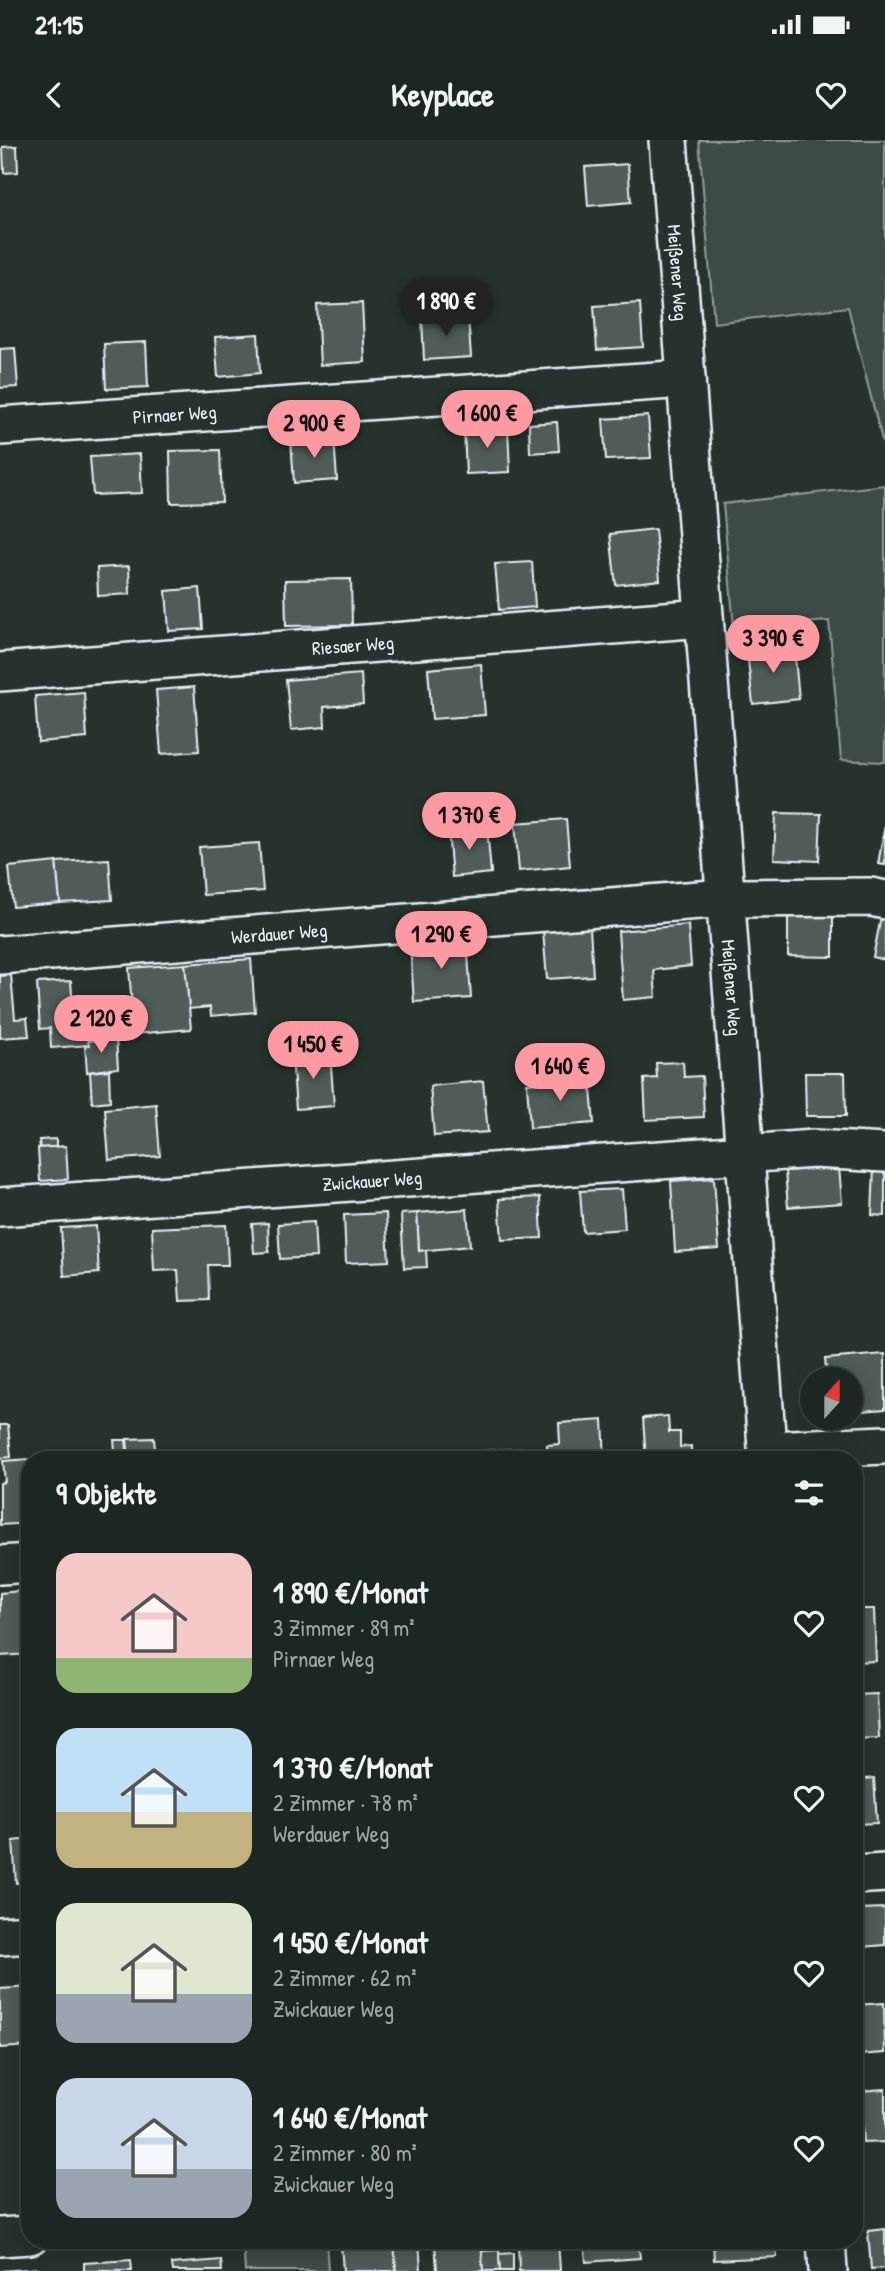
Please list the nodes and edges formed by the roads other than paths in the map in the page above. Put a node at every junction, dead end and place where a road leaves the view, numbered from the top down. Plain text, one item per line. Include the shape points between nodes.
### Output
1 (668, 140) edge
2 (687, 391) junction
3 (0, 426) edge
4 (704, 618) junction
5 (0, 672) edge
6 (725, 898) junction
7 (885, 900) edge
8 (0, 956) edge
9 (885, 1153) edge
10 (744, 1155) junction
11 (0, 1207) edge
12 (885, 1446) edge
13 (768, 1451) edge
14 (820, 1451) edge
15 (21, 1564) edge
16 (0, 1565) edge
17 (885, 1873) edge
18 (863, 1874) edge
19 (21, 1935) edge
20 (0, 1936) edge
21 (21, 2236) edge
22 (0, 2237) edge
23 (826, 2249) edge
24 (828, 2271) edge

1 - 2 street, Meißener Weg
2 - 3 street, Pirnaer Weg
2 - 4 street, Meißener Weg via 707,432 712,489 696,516
4 - 5 street, Riesaer Weg
4 - 6 street, Meißener Weg
6 - 7 street, Werdauer Weg
6 - 8 street, Werdauer Weg
6 - 10 street, Meißener Weg
9 - 10 street, Zwickauer Weg via 814,1149
10 - 11 street, Zwickauer Weg
10 - 13 street, Meißener Weg
12 - 14 street
15 - 16 street
17 - 18 street
19 - 20 street
21 - 22 street
23 - 24 street

